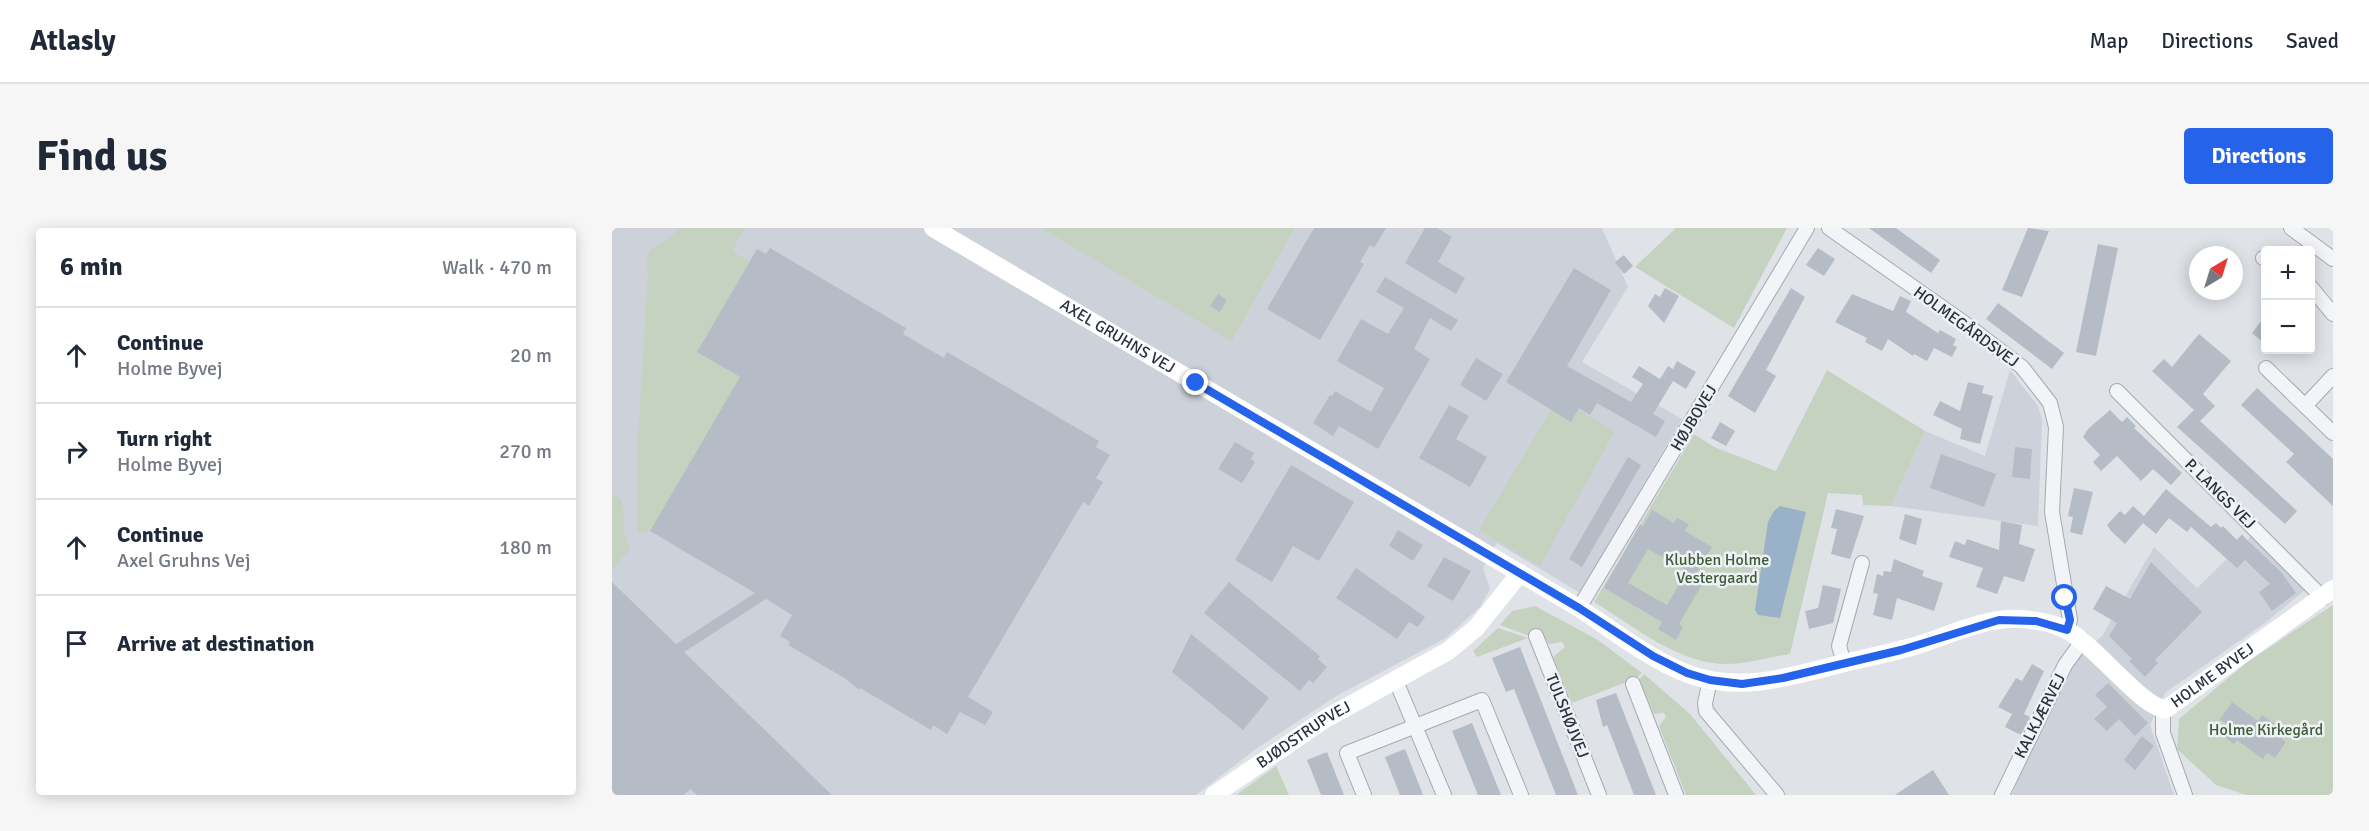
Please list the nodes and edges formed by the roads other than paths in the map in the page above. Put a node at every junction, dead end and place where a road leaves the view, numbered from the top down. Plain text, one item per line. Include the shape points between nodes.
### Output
1 (933, 228) edge
2 (1807, 228) edge
3 (1828, 228) edge
4 (2291, 228) edge
5 (2333, 259) edge
6 (2315, 292) edge
7 (2333, 314) edge
8 (2266, 368) dead end
9 (2333, 376) edge
10 (2117, 391) dead end
11 (2305, 406) junction
12 (2333, 433) edge
13 (1862, 563) dead end
14 (1520, 573) junction
15 (2328, 594) edge
16 (1579, 608) junction
17 (2067, 630) junction
18 (1536, 636) dead end
19 (2083, 640) junction
20 (1844, 663) junction
21 (1710, 680) junction
22 (1396, 681) junction
23 (1633, 684) dead end
24 (2163, 709) junction
25 (1416, 726) junction
26 (1215, 795) edge
27 (1364, 795) edge
28 (1444, 795) edge
29 (1521, 795) edge
30 (1599, 795) edge
31 (1676, 795) edge
32 (1777, 795) edge
33 (2002, 795) edge
34 (2185, 795) edge

1 - 14 street, AXEL GRUHNS VEJ
2 - 16 street, HØJBOVEJ
3 - 17 street, HOLMEGÅRDSVEJ via 2022,367 2050,403 2056,427 2052,512 2070,620
4 - 5 street
6 - 7 street
8 - 11 street
9 - 11 street
10 - 15 street, P. LANGS VEJ
11 - 12 street
13 - 20 street via 1839,646
14 - 16 street, HOLME BYVEJ
14 - 22 street, BJØDSTRUPVEJ via 1465,638
15 - 24 street, HOLME BYVEJ
16 - 21 street, HOLME BYVEJ via 1653,656
17 - 19 street, HOLME BYVEJ
17 - 20 street, HOLME BYVEJ via 2036,621 1999,620
18 - 30 street, TULSHØJVEJ
19 - 24 street, HOLME BYVEJ via 2148,703
19 - 33 street, KALKJÆRVEJ via 2065,665
20 - 21 street, HOLME BYVEJ via 1762,683
21 - 32 street via 1706,711
22 - 25 street
22 - 26 street, BJØDSTRUPVEJ via 1325,719
23 - 31 street
24 - 34 street via 2163,733
25 - 27 street via 1347,753
25 - 28 street
25 - 29 street via 1482,700

